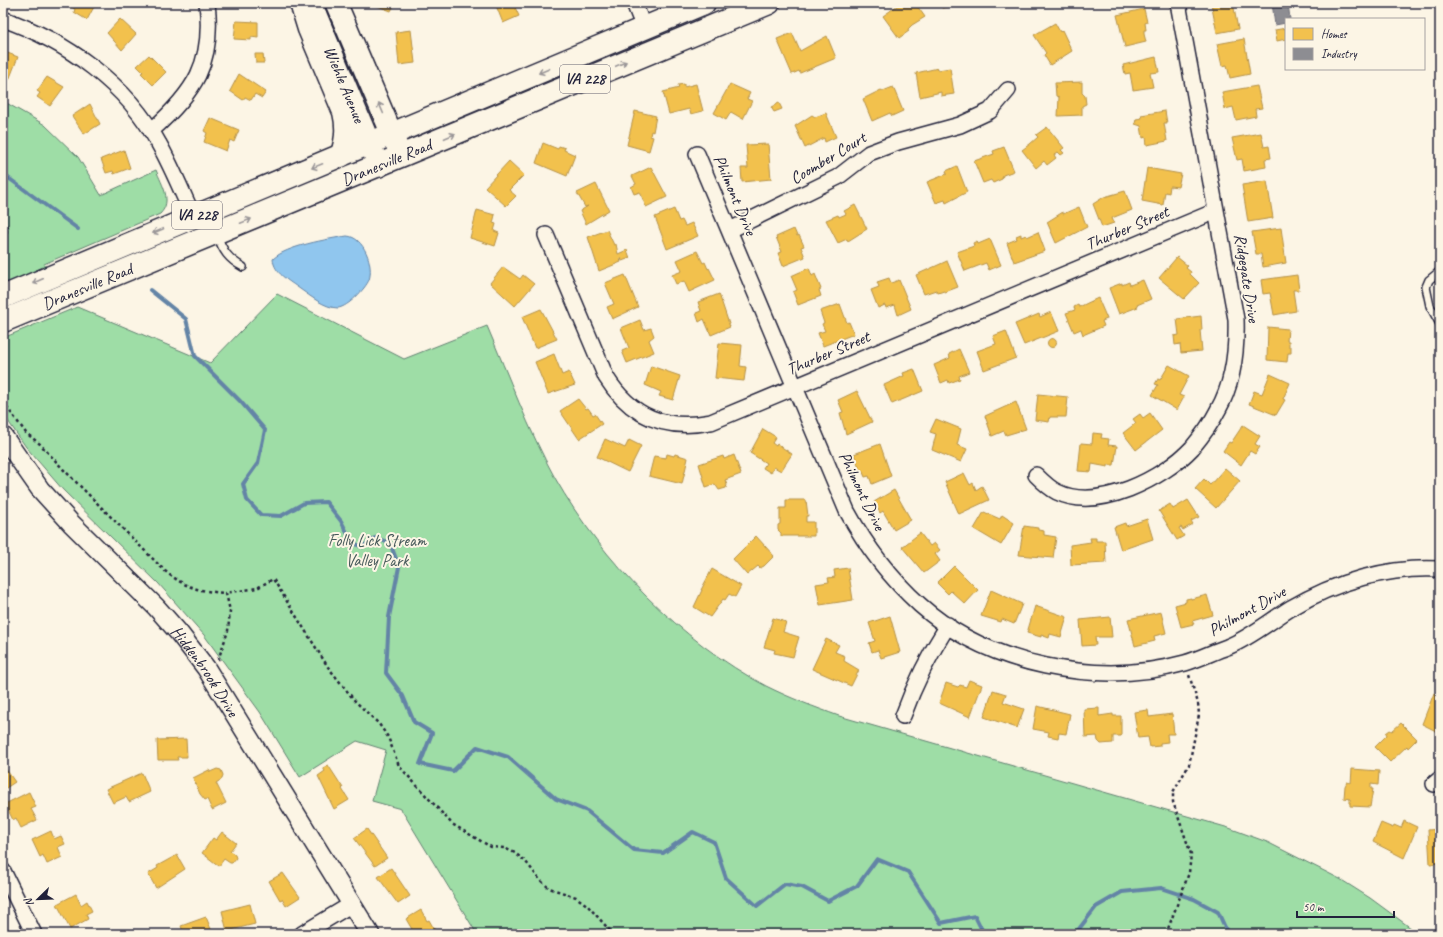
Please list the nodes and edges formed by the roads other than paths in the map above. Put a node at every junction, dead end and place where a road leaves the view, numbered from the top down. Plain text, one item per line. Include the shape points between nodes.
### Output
1 (207, 3) edge
2 (301, 3) edge
3 (311, 3) edge
4 (336, 3) edge
5 (634, 3) edge
6 (704, 3) edge
7 (769, 3) edge
8 (1178, 3) edge
9 (3, 19) edge
10 (644, 28) junction
11 (1008, 90) dead end
12 (151, 131) junction
13 (392, 135) junction
14 (370, 144) junction
15 (696, 154) dead end
16 (341, 156) junction
17 (401, 157) junction
18 (379, 166) junction
19 (1216, 211) junction
20 (193, 216) junction
21 (730, 230) junction
22 (216, 233) junction
23 (546, 235) dead end
24 (243, 268) dead end
25 (1440, 271) edge
26 (3, 297) edge
27 (3, 321) edge
28 (1440, 324) edge
29 (795, 387) junction
30 (3, 436) edge
31 (1036, 475) dead end
32 (1440, 569) edge
33 (948, 625) junction
34 (903, 716) dead end
35 (3, 871) edge
36 (352, 904) junction
37 (34, 934) edge
38 (302, 934) edge
39 (370, 934) edge

1 - 12 street via 208,42 199,73 180,104
2 - 16 main road via 347,124 346,144
3 - 14 main road, Wiehle Avenue
13 -> 4 main road, Wiehle Avenue
5 - 10 street
6 - 10 main road, Dranesville Road / VA 228
17 -> 7 main road, Dranesville Road / VA 228
8 - 19 street, Ridgegate Drive
9 - 12 street via 43,35 90,64 137,111
10 -> 13 main road, Dranesville Road / VA 228
11 - 21 street, Coomber Court via 990,111 960,125 869,153 838,177
12 - 20 street
13 - 14 main road, Dranesville Road / VA 228
13 - 17 main road, Wiehle Avenue
14 - 16 main road, Dranesville Road / VA 228
14 - 18 main road, Wiehle Avenue
15 - 21 street, Philmont Drive
16 -> 20 main road, Dranesville Road / VA 228
17 - 18 main road, Dranesville Road / VA 228
22 -> 18 main road, Dranesville Road / VA 228
19 - 29 street, Thurber Street
19 - 31 street, Ridgegate Drive via 1236,319 1237,342 1228,389 1206,430 1192,448 1154,478 1108,495 1072,497 1047,486
20 -> 26 main road, Dranesville Road / VA 228
21 - 29 street, Philmont Drive
22 - 24 lane via 226,255
22 - 27 main road, Dranesville Road / VA 228
23 - 29 street, Thurber Street via 606,377 622,399 634,410 666,423 694,425 711,422
25 - 28 lane via 1429,280 1426,287 1430,306
29 - 33 street, Philmont Drive via 858,533 897,583 920,606
30 - 36 street, Hiddenbrook Drive via 40,488 71,524 156,607 206,668
32 - 33 street, Philmont Drive via 1394,572 1335,586 1229,646 1186,662 1140,671 1109,673 1071,670 1018,659 992,649
33 - 34 street via 927,658
35 - 37 street
36 - 38 street
36 - 39 street, Hiddenbrook Drive

